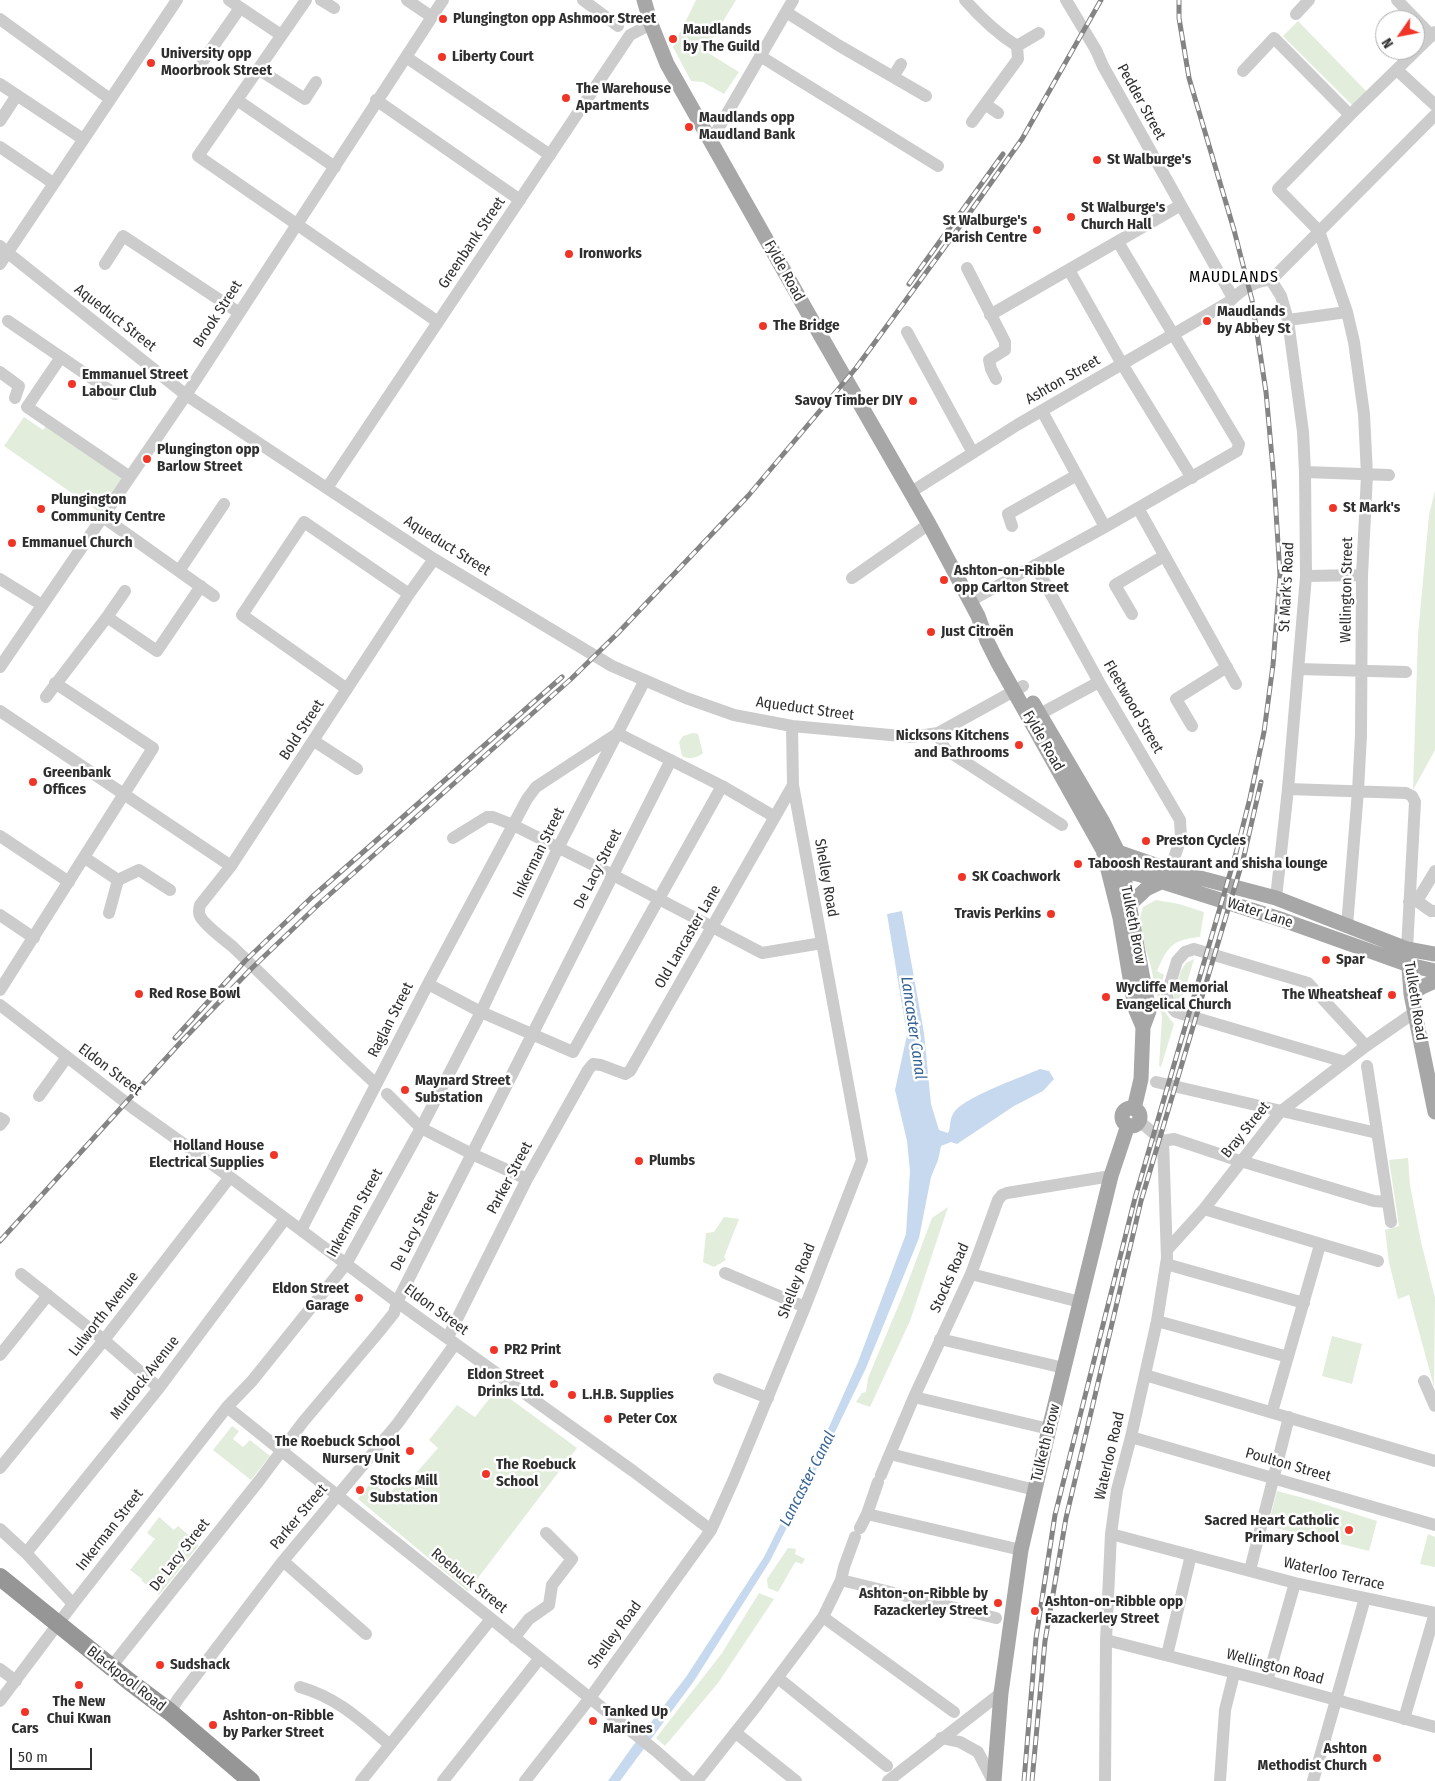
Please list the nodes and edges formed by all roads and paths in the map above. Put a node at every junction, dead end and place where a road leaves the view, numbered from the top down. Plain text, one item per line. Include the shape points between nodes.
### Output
1 (177, 0) edge
2 (229, 0) edge
3 (306, 0) edge
4 (321, 0) edge
5 (407, 0) edge
6 (443, 0) edge
7 (644, 0) edge
8 (793, 0) edge
9 (965, 0) edge
10 (1066, 0) edge
11 (1309, 0) edge
12 (1397, 0) edge
13 (585, 1) edge
14 (240, 8) junction
15 (334, 8) dead end
16 (786, 12) junction
17 (1296, 14) dead end
18 (432, 17) junction
19 (0, 18) edge
20 (651, 24) junction
21 (618, 26) dead end
22 (1039, 32) dead end
23 (1433, 34) edge
24 (282, 35) junction
25 (1017, 46) junction
26 (760, 56) junction
27 (406, 57) junction
28 (203, 61) dead end
29 (901, 64) dead end
30 (258, 69) junction
31 (1397, 70) junction
32 (1242, 71) dead end
33 (893, 77) junction
34 (316, 82) dead end
35 (0, 84) edge
36 (17, 95) junction
37 (926, 96) dead end
38 (110, 100) junction
39 (237, 100) junction
40 (376, 100) junction
41 (985, 104) junction
42 (1435, 105) edge
43 (998, 113) dead end
44 (1350, 115) junction
45 (1435, 115) edge
46 (0, 121) edge
47 (972, 122) dead end
48 (83, 140) junction
49 (711, 141) junction
50 (0, 147) edge
51 (550, 155) junction
52 (938, 166) dead end
53 (335, 167) junction
54 (54, 184) junction
55 (520, 200) junction
56 (1181, 205) junction
57 (297, 224) junction
58 (1320, 231) junction
59 (1118, 242) junction
60 (3, 254) edge
61 (105, 264) dead end
62 (966, 268) dead end
63 (1069, 270) junction
64 (1268, 280) junction
65 (1236, 295) junction
66 (238, 312) junction
67 (1347, 312) junction
68 (990, 315) junction
69 (1288, 320) junction
70 (8, 321) dead end
71 (438, 322) junction
72 (907, 332) dead end
73 (1173, 333) junction
74 (61, 357) junction
75 (1122, 364) junction
76 (0, 372) edge
77 (996, 379) dead end
78 (115, 394) dead end
79 (186, 395) junction
80 (16, 398) dead end
81 (1042, 411) junction
82 (973, 453) junction
83 (1305, 472) junction
84 (1077, 475) junction
85 (1367, 475) junction
86 (1389, 475) dead end
87 (130, 477) junction
88 (1192, 478) junction
89 (327, 488) junction
90 (911, 492) junction
91 (224, 504) dead end
92 (1138, 508) junction
93 (102, 517) junction
94 (929, 524) junction
95 (1012, 526) dead end
96 (1105, 527) junction
97 (1164, 556) junction
98 (434, 559) junction
99 (1035, 565) junction
100 (179, 571) junction
101 (1362, 575) junction
102 (1306, 576) junction
103 (852, 578) dead end
104 (0, 579) edge
105 (201, 586) junction
106 (125, 591) dead end
107 (409, 594) junction
108 (214, 596) dead end
109 (970, 601) junction
110 (42, 605) junction
111 (1132, 614) dead end
112 (107, 617) junction
113 (1227, 667) junction
114 (0, 668) edge
115 (1298, 670) junction
116 (1361, 671) junction
117 (1406, 672) dead end
118 (645, 680) junction
119 (1099, 682) junction
120 (55, 683) junction
121 (1236, 684) dead end
122 (1019, 688) junction
123 (347, 689) junction
124 (46, 697) dead end
125 (0, 711) edge
126 (1040, 714) junction
127 (792, 726) junction
128 (1192, 726) dead end
129 (617, 733) junction
130 (938, 733) junction
131 (314, 741) junction
132 (671, 760) junction
133 (357, 769) dead end
134 (793, 785) junction
135 (722, 786) junction
136 (1288, 789) junction
137 (1358, 791) junction
138 (125, 795) junction
139 (775, 817) junction
140 (513, 825) junction
141 (1062, 825) dead end
142 (0, 836) edge
143 (453, 838) dead end
144 (558, 848) junction
145 (1111, 851) junction
146 (85, 858) junction
147 (231, 866) junction
148 (1108, 867) junction
149 (1123, 871) junction
150 (1435, 871) edge
151 (613, 875) junction
152 (1166, 876) junction
153 (118, 880) junction
154 (69, 882) junction
155 (170, 890) dead end
156 (1276, 898) junction
157 (657, 899) junction
158 (1413, 901) junction
159 (1130, 904) junction
160 (1435, 911) edge
161 (109, 913) dead end
162 (0, 915) edge
163 (1347, 926) junction
164 (712, 927) junction
165 (34, 938) junction
166 (822, 943) junction
167 (1407, 949) junction
168 (1435, 954) edge
169 (1386, 956) junction
170 (1409, 965) junction
171 (1435, 971) edge
172 (1435, 981) edge
173 (428, 984) junction
174 (0, 990) edge
175 (1411, 994) junction
176 (0, 1005) edge
177 (481, 1012) junction
178 (1415, 1012) junction
179 (1143, 1027) junction
180 (533, 1033) junction
181 (1366, 1046) junction
182 (67, 1057) junction
183 (1345, 1062) junction
184 (593, 1064) joint
185 (1367, 1066) dead end
186 (1156, 1082) dead end
187 (376, 1084) junction
188 (387, 1094) dead end
189 (39, 1096) dead end
190 (1280, 1112) junction
191 (1435, 1112) edge
192 (0, 1118) edge
193 (1134, 1118) junction
194 (0, 1125) edge
195 (421, 1128) junction
196 (1378, 1133) junction
197 (1163, 1141) junction
198 (472, 1154) junction
199 (1241, 1161) junction
200 (1111, 1176) junction
201 (230, 1177) junction
202 (527, 1178) junction
203 (1388, 1202) junction
204 (1204, 1209) junction
205 (285, 1219) junction
206 (1391, 1222) dead end
207 (301, 1230) junction
208 (1320, 1245) junction
209 (1168, 1250) junction
210 (1378, 1261) dead end
211 (346, 1264) junction
212 (1166, 1264) junction
213 (725, 1273) dead end
214 (21, 1274) dead end
215 (970, 1274) junction
216 (48, 1295) junction
217 (397, 1302) junction
218 (1080, 1302) junction
219 (1304, 1303) junction
220 (805, 1307) junction
221 (1157, 1321) junction
222 (940, 1339) junction
223 (104, 1340) junction
224 (451, 1341) junction
225 (0, 1355) edge
226 (1288, 1357) junction
227 (1064, 1368) junction
228 (1145, 1375) junction
229 (718, 1379) dead end
230 (1424, 1382) dead end
231 (160, 1388) junction
232 (914, 1396) junction
233 (768, 1398) junction
234 (1435, 1406) edge
235 (227, 1407) junction
236 (1272, 1412) junction
237 (1289, 1417) junction
238 (1049, 1430) junction
239 (1131, 1437) junction
240 (281, 1452) junction
241 (890, 1454) junction
242 (1435, 1461) edge
243 (0, 1468) edge
244 (1274, 1477) junction
245 (1035, 1490) junction
246 (338, 1496) junction
247 (867, 1514) junction
248 (1435, 1525) edge
249 (0, 1529) edge
250 (710, 1530) junction
251 (546, 1533) dead end
252 (1111, 1534) junction
253 (1022, 1550) junction
254 (26, 1553) junction
255 (1191, 1555) junction
256 (283, 1561) junction
257 (1250, 1570) junction
258 (0, 1578) edge
259 (841, 1580) junction
260 (1295, 1583) junction
261 (1365, 1598) junction
262 (73, 1604) junction
263 (1435, 1613) edge
264 (823, 1617) junction
265 (996, 1618) dead end
266 (491, 1619) junction
267 (58, 1625) junction
268 (366, 1634) dead end
269 (514, 1638) junction
270 (1106, 1640) junction
271 (1167, 1655) junction
272 (540, 1658) junction
273 (111, 1667) junction
274 (0, 1669) edge
275 (1234, 1674) junction
276 (778, 1678) junction
277 (16, 1681) junction
278 (1267, 1681) junction
279 (300, 1687) dead end
280 (1001, 1693) junction
281 (590, 1698) junction
282 (1335, 1700) junction
283 (0, 1701) edge
284 (170, 1712) junction
285 (954, 1712) dead end
286 (1404, 1719) junction
287 (1435, 1727) edge
288 (736, 1733) junction
289 (941, 1738) junction
290 (390, 1745) junction
291 (887, 1766) dead end
292 (251, 1781) edge
293 (361, 1781) edge
294 (443, 1781) edge
295 (525, 1781) edge
296 (690, 1781) edge
297 (697, 1781) edge
298 (796, 1781) edge
299 (888, 1781) edge
300 (993, 1781) edge
301 (1104, 1781) edge
302 (1220, 1781) edge
303 (1313, 1781) edge

1 - 38 street
2 - 14 street
3 - 24 street
4 - 15 street
5 - 18 street
6 - 18 street, Brook Street
7 - 20 main road, Fylde Road
8 - 16 street
9 - 25 street
10 - 56 street, Pedder Street
11 - 17 street
12 - 23 street
13 - 21 street
14 - 24 street
14 - 28 street
16 - 26 street
16 - 33 street
18 - 27 street, Brook Street
19 - 38 street
20 - 49 main road, Fylde Road via 667,64
20 - 51 street, Greenbank Street via 630,34
22 - 25 street
23 - 31 street
24 - 30 street
25 - 41 street via 1018,59
26 - 49 street
26 - 52 street
27 - 40 street, Brook Street
27 - 51 street
29 - 33 street
30 - 34 street via 305,99
30 - 39 street
31 - 42 street
31 - 44 street
32 - 44 street via 1274,38
33 - 37 street
35 - 36 street
36 - 46 street
36 - 48 street
38 - 48 street
39 - 53 street
39 - 57 street via 198,156
40 - 53 street, Brook Street
40 - 55 street
41 - 43 street
41 - 47 street
44 - 58 street via 1278,189
45 - 58 street
48 - 54 street
49 - 90 main road, Fylde Road
50 - 54 street
51 - 55 street, Greenbank Street
53 - 57 street, Brook Street
54 - 60 street
55 - 71 street, Greenbank Street
56 - 59 street
56 - 65 street, Pedder Street
57 - 66 street, Brook Street
57 - 71 street
58 - 64 street
58 - 67 street, Wellington Street
59 - 63 street
59 - 73 street
60 - 79 street, Aqueduct Street
61 - 66 street via 122,236
62 - 68 street
63 - 68 street
63 - 75 street
64 - 65 street, Ashton Street
64 - 69 street, St Mark's Road via 1281,296
65 - 73 street, Ashton Street
66 - 79 street, Brook Street
67 - 69 street
67 - 85 street, Wellington Street via 1364,414
68 - 77 street via 1005,342 1005,350 989,360
69 - 83 street, St Mark's Road
70 - 74 street
71 - 89 street, Greenbank Street
72 - 82 street
73 - 75 street, Ashton Street
73 - 88 street via 1239,444 1237,451
74 - 78 street
74 - 87 street via 27,408
75 - 81 street, Ashton Street
75 - 88 street
76 - 80 street via 19,386
79 - 87 street, Brook Street
79 - 89 street, Aqueduct Street
81 - 82 street, Ashton Street
81 - 84 street
82 - 90 street, Ashton Street
83 - 85 street
83 - 102 street, St Mark's Road
84 - 95 street via 1008,514
84 - 96 street
85 - 86 street
85 - 101 street, Wellington Street
87 - 93 street, Brook Street
88 - 92 street
89 - 98 street, Aqueduct Street
90 - 94 main road, Fylde Road
91 - 100 street
92 - 96 street
92 - 97 street
93 - 100 street
93 - 110 street, Brook Street
94 - 103 street
94 - 109 main road, Fylde Road
96 - 99 street
97 - 111 street via 1115,585
97 - 113 street
98 - 107 street, Bold Street
98 - 118 street, Aqueduct Street via 612,666
99 - 109 street
99 - 119 street, Fleetwood Street
100 - 105 street
101 - 102 street
101 - 116 street, Wellington Street
102 - 115 street, St Mark's Road
104 - 110 street
105 - 108 street
105 - 112 street via 157,652
106 - 112 street
107 - 123 street, Bold Street
107 - 123 street via 304,522 242,615
109 - 122 main road, Fylde Road via 987,641
110 - 114 street, Brook Street
112 - 120 street
113 - 121 street
113 - 128 street via 1176,699
115 - 116 street
115 - 136 street, St Mark's Road
116 - 117 street
116 - 137 street, Wellington Street
118 - 127 street, Aqueduct Street via 734,715
118 - 129 street, Inkerman Street
119 - 126 street
119 - 152 street, Fleetwood Street via 1180,820 1181,838
120 - 124 street
120 - 138 street via 153,748
122 - 126 main road, Fylde Road
122 - 130 street, Aqueduct Street
122 - 145 main road, Fylde Road
123 - 131 street, Bold Street
125 - 138 street
126 - 145 main road, Fylde Road via 1100,816
127 - 130 street, Aqueduct Street via 912,737
127 - 134 street, Shelley Road
129 - 132 street
129 - 140 street, Raglan Street via 536,787
129 - 144 street, Inkerman Street
130 - 141 street via 945,749
131 - 133 street
131 - 147 street, Bold Street
132 - 135 street
132 - 151 street, De Lacy Street
134 - 139 street, Old Lancaster Lane
134 - 166 street, Shelley Road
135 - 139 street
135 - 157 street
136 - 137 street
136 - 156 street, St Mark's Road
137 - 158 street via 1406,793 1416,802
137 - 163 street, Wellington Street
138 - 146 street
138 - 147 street
139 - 164 street, Old Lancaster Lane
140 - 143 street via 487,817
140 - 144 street
140 - 173 street, Raglan Street
142 - 154 street
144 - 151 street
144 - 177 street, Inkerman Street
145 - 148 main road, Fylde Road
145 - 149 main road, Tulketh Brow
145 - 152 main road, Water Lane
146 - 153 street
146 - 154 street
147 - 187 street, Bold Street via 200,905 200,917
148 - 149 main road, Water Lane
148 - 179 main road, Tulketh Brow via 1135,1008
149 - 152 main road, Water Lane
149 - 159 main road, Tulketh Brow
150 - 158 street
151 - 157 street
151 - 180 street, De Lacy Street
152 - 156 main road, Water Lane
152 - 159 main road
152 - 169 main road, Water Lane
153 - 155 street via 139,870
153 - 161 street
154 - 165 street
156 - 163 main road, Water Lane
157 - 164 street
157 - 180 street via 573,1052
158 - 160 street
158 - 167 street
159 - 179 main road, Tulketh Brow via 1149,1012
162 - 165 street
163 - 167 main road, Water Lane
164 - 166 street via 762,953
164 - 184 street, Old Lancaster Lane via 630,1071 625,1074
165 - 174 street
166 - 220 street, Shelley Road via 862,1160
167 - 168 main road, Water Lane
167 - 170 main road, Tulketh Road
169 - 170 main road, Water Lane
169 - 175 main road
170 - 171 main road, Water Lane
170 - 175 main road, Tulketh Road
172 - 175 main road
173 - 177 street
173 - 187 street, Raglan Street
175 - 178 main road, Tulketh Road
176 - 182 street, Eldon Street
177 - 180 street
177 - 195 street, Inkerman Street
178 - 181 street, Bray Street
178 - 191 main road, Tulketh Road
179 - 193 main road, Tulketh Brow via 1141,1079
180 - 198 street, De Lacy Street
181 - 183 street, Bray Street
181 - 183 street via 1308,983 1194,949 1185,952 1177,961 1166,994 1168,1003 1176,1012
182 - 189 street
182 - 201 street, Eldon Street
183 - 190 street, Bray Street
184 - 202 street, Parker Street
185 - 196 street
186 - 190 street
187 - 207 street, Raglan Street
188 - 195 street
190 - 196 street
190 - 199 street, Bray Street
192 - 194 street via 4,1120
193 - 197 street
193 - 200 main road, Tulketh Brow
195 - 198 street
195 - 211 street, Inkerman Street
196 - 203 street
197 - 199 street via 1174,1139
197 - 209 street, Waterloo Road
198 - 202 street
198 - 217 street, De Lacy Street
199 - 203 street via 1374,1201
199 - 204 street, Bray Street
200 - 215 street, Stocks Road via 1002,1195
200 - 218 main road, Tulketh Brow
201 - 205 street, Eldon Street
201 - 223 street, Lulworth Avenue
202 - 224 street, Parker Street
203 - 206 street
204 - 208 street
204 - 209 street, Bray Street
205 - 207 street, Eldon Street
205 - 231 street, Murdock Avenue
207 - 211 street, Eldon Street
208 - 210 street
208 - 219 street
209 - 212 street, Waterloo Road
211 - 217 street, Eldon Street
211 - 235 street, Inkerman Street via 252,1381
212 - 219 street
212 - 221 street, Waterloo Road
213 - 220 street
214 - 216 street
215 - 218 street
215 - 222 street, Stocks Road
216 - 223 street
216 - 225 street
217 - 224 street, Eldon Street
217 - 240 street, De Lacy Street via 394,1313
218 - 227 main road, Tulketh Brow
219 - 226 street
220 - 233 street, Shelley Road
221 - 226 street
221 - 228 street, Waterloo Road
222 - 227 street
222 - 232 street, Stocks Road
223 - 231 street
223 - 243 street, Lulworth Avenue
224 - 246 street, Parker Street via 398,1423
224 - 250 street, Eldon Street
226 - 236 street
227 - 238 main road, Tulketh Brow
228 - 236 street
228 - 239 street, Waterloo Road
229 - 233 street
230 - 234 street
231 - 254 street, Murdock Avenue
232 - 238 street
232 - 241 street, Stocks Road
233 - 250 street, Shelley Road
235 - 240 street, Roebuck Street
235 - 262 street, Inkerman Street
236 - 237 street
237 - 242 street
237 - 244 street
238 - 245 main road, Tulketh Brow
239 - 244 street, Poulton Street
239 - 252 street, Waterloo Road via 1117,1490
240 - 246 street, Roebuck Street
240 - 273 street, De Lacy Street
241 - 245 street
241 - 247 street, Stocks Road
244 - 248 street, Poulton Street
244 - 257 street
245 - 253 main road, Tulketh Brow
246 - 256 street, Parker Street
246 - 266 street, Roebuck Street
247 - 253 street
247 - 259 street, Stocks Road
249 - 254 street
250 - 281 street, Shelley Road
251 - 269 street via 572,1559 552,1585 549,1605 529,1619
252 - 255 street, Waterloo Terrace
252 - 270 street, Waterloo Road
253 - 280 main road, Tulketh Brow
254 - 262 street
255 - 257 street, Waterloo Terrace
255 - 271 street
256 - 268 street
256 - 284 street, Parker Street
257 - 260 street, Waterloo Terrace
258 - 267 highway, Blackpool Road
259 - 264 street, Stocks Road
259 - 265 street
260 - 261 street, Waterloo Terrace
260 - 278 street
261 - 263 street, Waterloo Terrace
261 - 282 street
262 - 267 street, Inkerman Street
263 - 286 street
264 - 276 street, Stocks Road
264 - 285 street
266 - 269 street, Roebuck Street
266 - 290 street
267 - 273 highway, Blackpool Road
267 - 277 street, Inkerman Street
269 - 272 street, Roebuck Street
270 - 271 street, Wellington Road
270 - 301 street, Waterloo Road
271 - 275 street, Wellington Road
272 - 281 street, Roebuck Street
272 - 294 street
273 - 284 highway, Blackpool Road
274 - 277 street
275 - 278 street, Wellington Road
275 - 302 street via 1225,1710
276 - 288 street, Stocks Road
276 - 291 street
277 - 283 street, Inkerman Street
278 - 282 street, Wellington Road
279 - 290 street via 320,1693 341,1705
280 - 289 street
280 - 300 main road, Tulketh Brow
281 - 295 street, Shelley Road
281 - 296 street, Roebuck Street
282 - 286 street, Wellington Road
282 - 303 street
284 - 292 highway, Blackpool Road
286 - 287 street, Wellington Road
288 - 297 street, Stocks Road
288 - 298 street
289 - 299 street
289 - 300 street via 960,1742 978,1752
290 - 293 street

